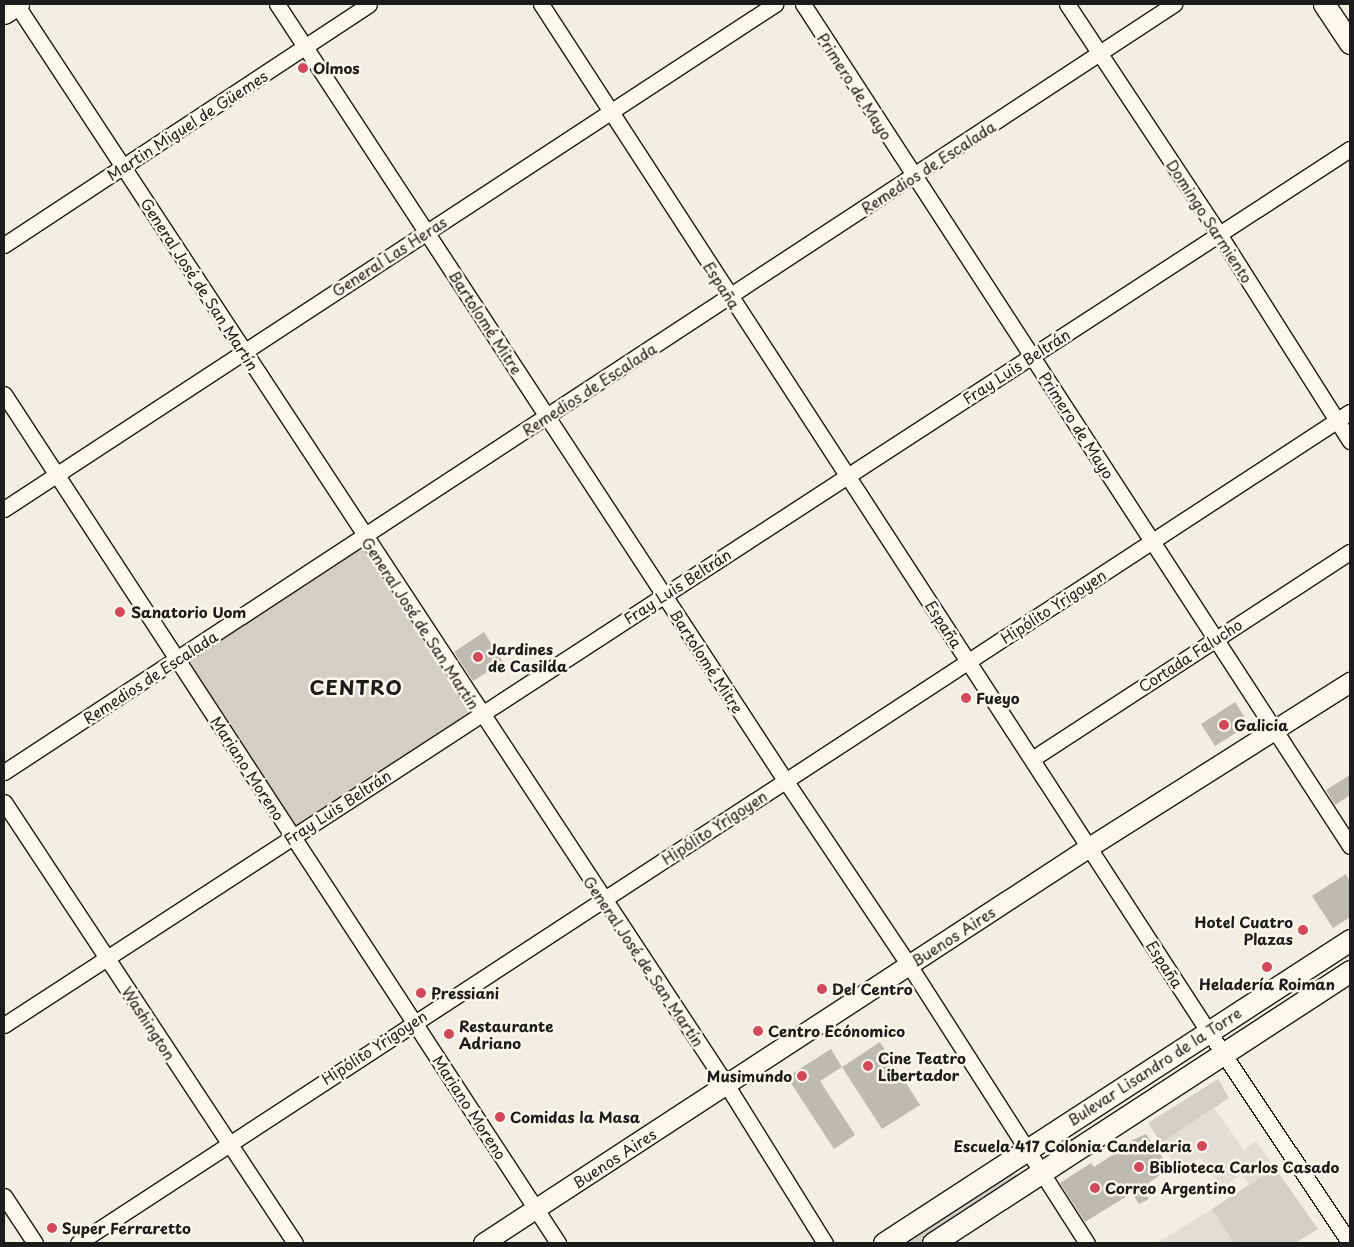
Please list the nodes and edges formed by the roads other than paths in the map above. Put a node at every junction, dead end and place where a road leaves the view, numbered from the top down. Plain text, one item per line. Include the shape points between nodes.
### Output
1 (277, 4) edge
2 (369, 4) edge
3 (541, 4) edge
4 (775, 4) edge
5 (803, 4) edge
6 (1067, 4) edge
7 (1174, 4) edge
8 (1324, 4) edge
9 (14, 6) edge
10 (1350, 43) edge
11 (306, 47) junction
12 (1099, 54) junction
13 (610, 112) junction
14 (1350, 149) edge
15 (123, 168) junction
16 (914, 176) junction
17 (427, 232) junction
18 (1219, 234) junction
19 (4, 245) edge
20 (730, 297) junction
21 (245, 351) junction
22 (1032, 355) junction
23 (4, 394) edge
24 (1350, 412) edge
25 (547, 417) junction
26 (1337, 420) junction
27 (1350, 441) edge
28 (57, 474) junction
29 (847, 476) junction
30 (4, 509) edge
31 (365, 536) junction
32 (1153, 540) junction
33 (1350, 552) edge
34 (664, 595) junction
35 (1215, 638) junction
36 (177, 660) junction
37 (968, 661) junction
38 (1350, 682) edge
39 (481, 714) junction
40 (1274, 729) junction
41 (1032, 759) junction
42 (4, 772) edge
43 (785, 780) junction
44 (4, 802) edge
45 (293, 836) junction
46 (1350, 846) edge
47 (1089, 847) junction
48 (602, 899) junction
49 (1350, 940) edge
50 (106, 957) junction
51 (909, 965) junction
52 (1350, 971) edge
53 (414, 1022) junction
54 (4, 1025) edge
55 (1208, 1031) junction
56 (1224, 1054) junction
57 (726, 1084) junction
58 (227, 1143) junction
59 (1025, 1150) junction
60 (1040, 1174) junction
61 (4, 1196) edge
62 (536, 1209) junction
63 (1348, 1241) edge
64 (35, 1243) edge
65 (78, 1243) edge
66 (295, 1243) edge
67 (483, 1243) edge
68 (558, 1243) edge
69 (825, 1243) edge
70 (884, 1243) edge
71 (934, 1243) edge
72 (1087, 1243) edge

1 - 11 street, Bartolomé Mitre
2 - 11 street, Martin Miguel de Güemes
3 - 13 street, España
4 - 13 street, General Las Heras
5 - 16 street, Primero de Mayo
6 - 12 street, Domingo Sarmiento
7 - 12 street, Remedios de Escalada
8 - 10 main road
9 - 15 street, General José de San Martín
11 - 15 street, Martin Miguel de Güemes
11 - 17 street, Bartolomé Mitre
12 - 16 street, Remedios de Escalada
12 - 18 street, Domingo Sarmiento
13 - 17 street, General Las Heras
13 - 20 street, España
14 - 18 street, Fray Luis Beltrán
15 - 19 street, Martin Miguel de Güemes
15 - 21 street, General José de San Martín
16 - 20 street, Remedios de Escalada
16 - 22 street, Primero de Mayo
17 - 21 street, General Las Heras
17 - 25 street, Bartolomé Mitre
18 - 22 street, Fray Luis Beltrán
18 - 26 street, Domingo Sarmiento
20 - 25 street, Remedios de Escalada
20 - 29 street, España
21 - 28 street, General Las Heras
21 - 31 street, General José de San Martín
22 - 29 street, Fray Luis Beltrán
22 - 32 street, Primero de Mayo
23 - 28 street, Mariano Moreno
24 - 26 street, Hipólito Yrigoyen
25 - 31 street, Remedios de Escalada
25 - 34 street, Bartolomé Mitre
26 - 27 street, Domingo Sarmiento
26 - 32 street, Hipólito Yrigoyen
28 - 30 street, General Las Heras
28 - 36 street, Mariano Moreno
29 - 34 street, Fray Luis Beltrán
29 - 37 street, España
31 - 36 street, Remedios de Escalada
31 - 39 street, General José de San Martín
32 - 35 street, Primero de Mayo
32 - 37 street, Hipólito Yrigoyen
33 - 35 street, Cortada Falucho
34 - 39 street, Fray Luis Beltrán
34 - 43 street, Bartolomé Mitre
35 - 40 street, Primero de Mayo
35 - 41 street, Cortada Falucho
36 - 42 street, Remedios de Escalada
36 - 45 street, Mariano Moreno
37 - 41 street, España
37 - 43 street, Hipólito Yrigoyen
38 - 40 street, Buenos Aires
39 - 45 street, Fray Luis Beltrán
39 - 48 street, General José de San Martín
40 - 46 street, Primero de Mayo
40 - 47 street, Buenos Aires
41 - 47 street, España
43 - 48 street, Hipólito Yrigoyen
43 - 51 street, Bartolomé Mitre
44 - 50 street, Washington
45 - 50 street, Fray Luis Beltrán
45 - 53 street, Mariano Moreno
47 - 51 street, Buenos Aires
47 - 55 street, España
48 - 53 street, Hipólito Yrigoyen
48 - 57 street, General José de San Martín
49 - 55 main road, Bulevar Lisandro de la Torre
50 - 54 street, Fray Luis Beltrán
50 - 58 street, Washington
51 - 57 street, Buenos Aires
51 - 59 street, Bartolomé Mitre
52 - 56 main road, Bulevar Lisandro de la Torre
53 - 58 street, Hipólito Yrigoyen
53 - 62 street, Mariano Moreno
55 - 56 street, España
55 - 59 main road, Bulevar Lisandro de la Torre
56 - 60 main road, Bulevar Lisandro de la Torre
56 - 63 street, España
57 - 62 street, Buenos Aires
57 - 69 street, General José de San Martín
58 - 65 street, Hipólito Yrigoyen
58 - 66 street, Washington
59 - 60 street, Bartolomé Mitre
59 - 70 main road, Bulevar Lisandro de la Torre
60 - 71 main road, Bulevar Lisandro de la Torre
60 - 72 street, Bartolomé Mitre
61 - 64 street
62 - 67 street, Buenos Aires
62 - 68 street, Mariano Moreno

